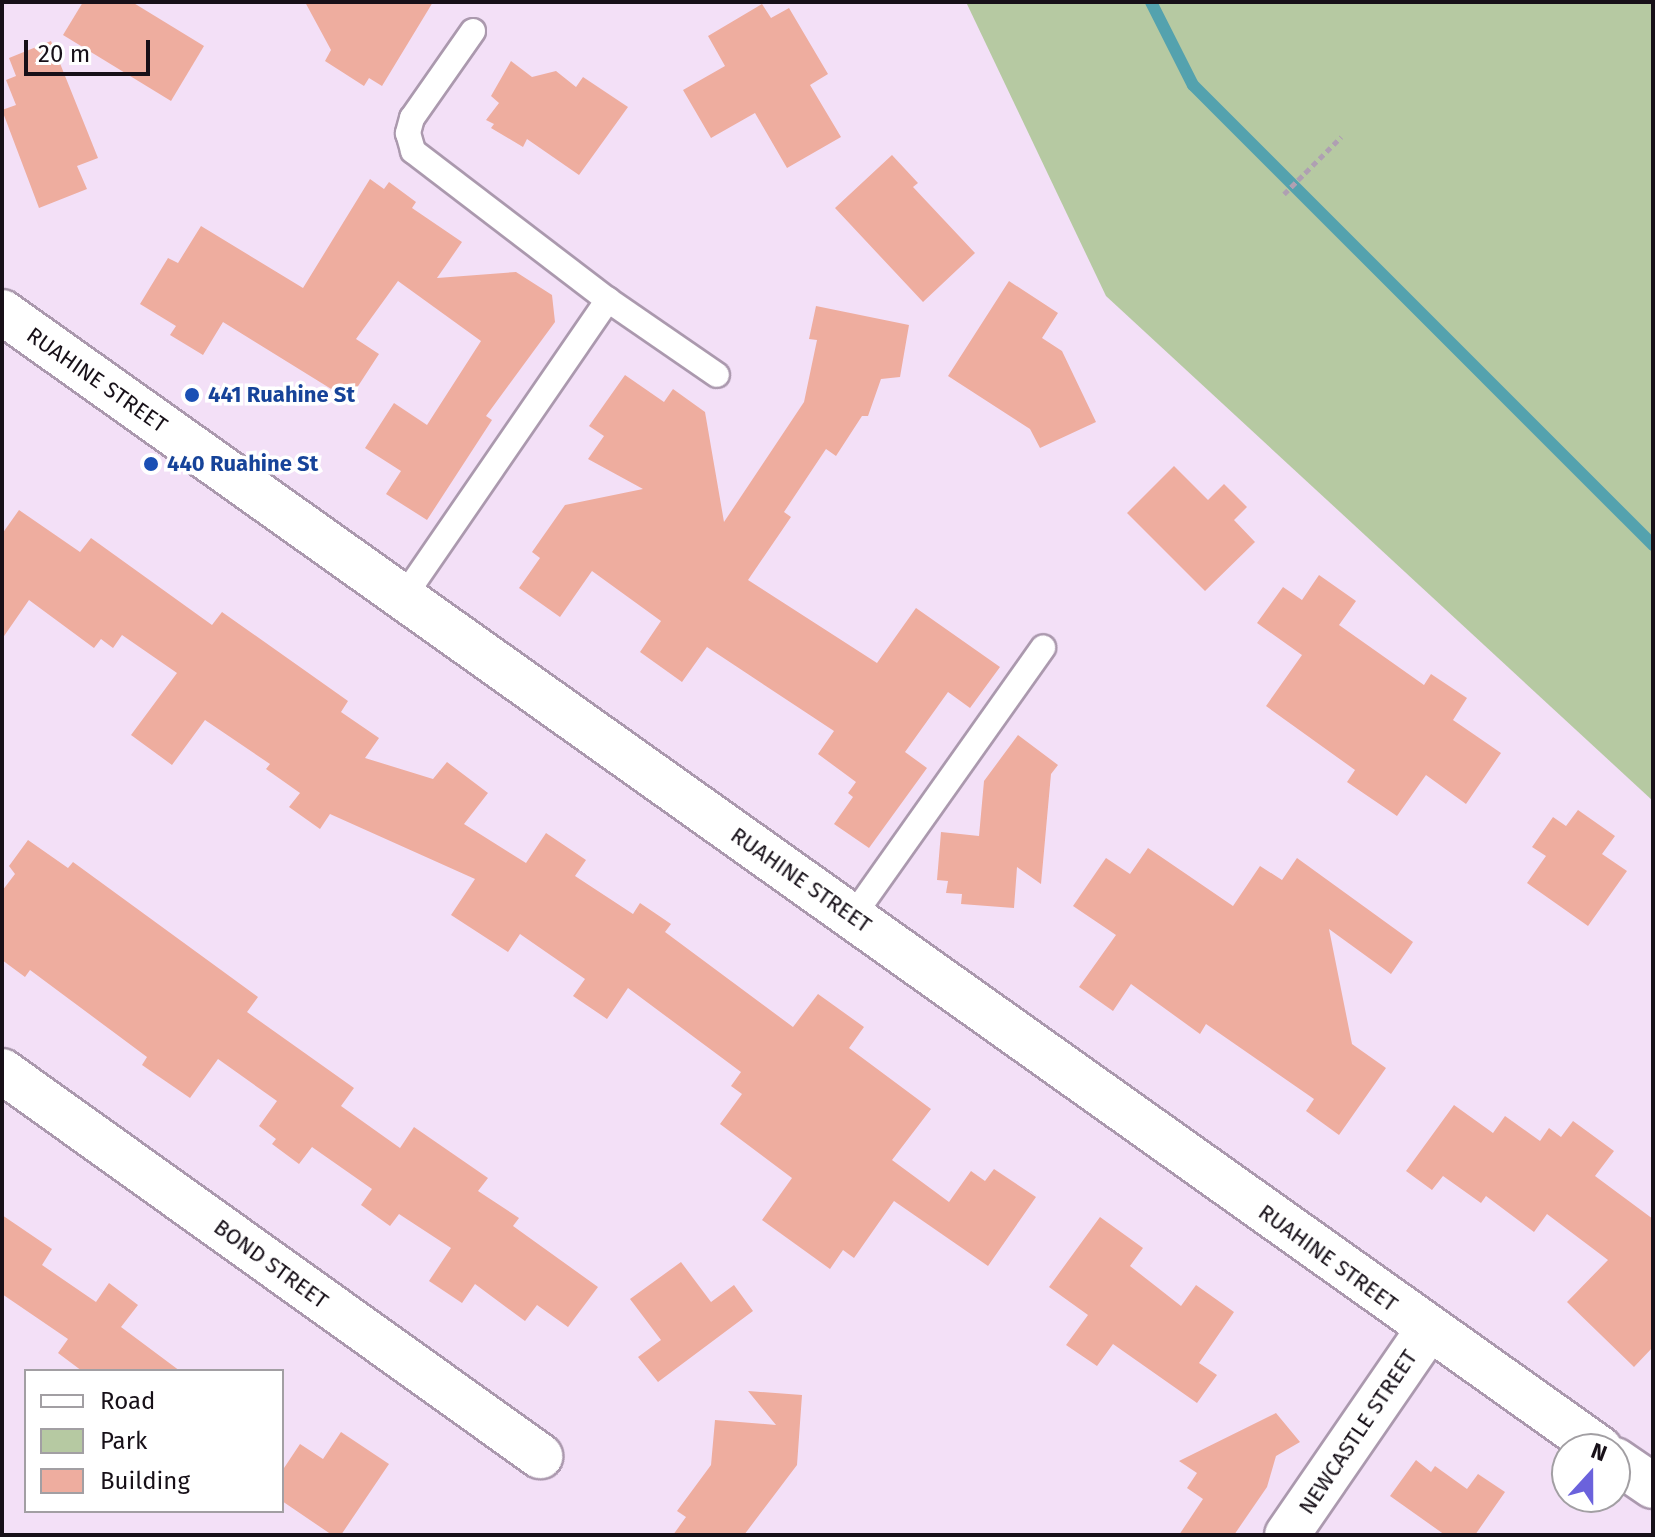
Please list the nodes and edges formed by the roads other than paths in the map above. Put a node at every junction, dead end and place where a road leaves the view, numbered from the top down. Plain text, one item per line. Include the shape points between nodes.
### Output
1 (473, 31) dead end
2 (608, 300) junction
3 (2, 312) edge
4 (717, 375) dead end
5 (403, 598) junction
6 (1043, 648) dead end
7 (853, 916) junction
8 (2, 1071) edge
9 (1428, 1330) junction
10 (1577, 1433) edge
11 (540, 1456) dead end
12 (1631, 1471) edge
13 (1653, 1486) edge
14 (1287, 1535) edge

1 - 2 lane via 412,118 408,133 413,151
2 - 4 lane
2 - 5 lane
3 - 5 street, RUAHINE STREET
5 - 7 street, RUAHINE STREET
6 - 7 lane
7 - 9 street, RUAHINE STREET
8 - 11 street, BOND STREET
9 - 10 street, RUAHINE STREET
9 - 14 street, NEWCASTLE STREET
12 - 13 street

